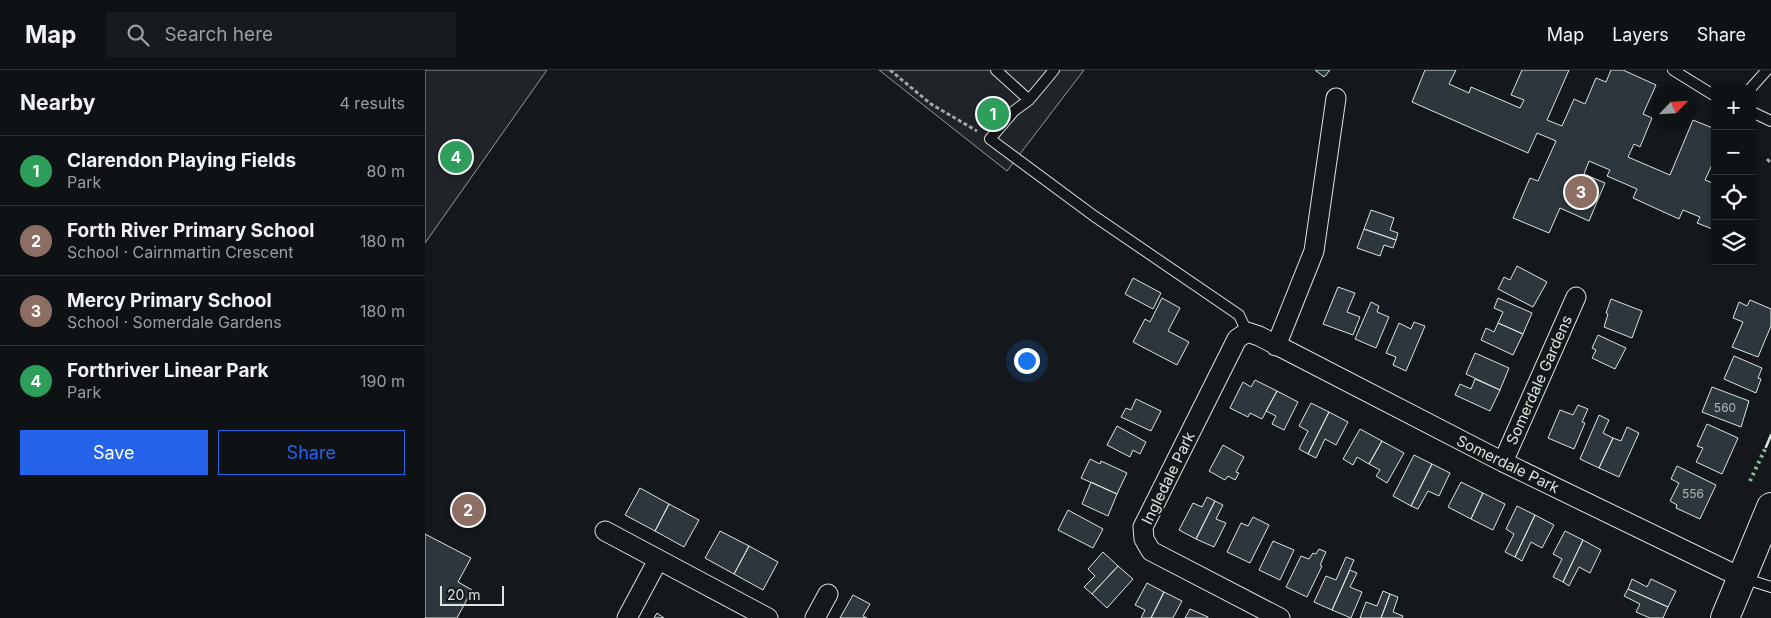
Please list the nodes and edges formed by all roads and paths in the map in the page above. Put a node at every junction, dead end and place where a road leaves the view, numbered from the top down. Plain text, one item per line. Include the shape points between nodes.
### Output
1 (890, 70) edge
2 (997, 70) edge
3 (1054, 70) edge
4 (1673, 70) edge
5 (1767, 70) edge
6 (1754, 85) edge
7 (1711, 94) edge
8 (1336, 98) dead end
9 (1029, 100) junction
10 (1756, 114) edge
11 (1771, 120) edge
12 (990, 139) junction
13 (1767, 159) dead end
14 (1771, 163) edge
15 (1576, 297) dead end
16 (1247, 332) junction
17 (1276, 346) junction
18 (1503, 462) junction
19 (1771, 507) edge
20 (605, 531) dead end
21 (658, 560) junction
22 (1742, 578) junction
23 (1771, 587) edge
24 (828, 594) dead end
25 (627, 618) edge
26 (768, 618) edge
27 (815, 618) edge
28 (1281, 618) edge
29 (1725, 618) edge

1 - 12 path via 931,104
2 - 9 lane
3 - 9 lane
4 - 7 lane
5 - 6 lane
8 - 17 street via 1314,251
9 - 12 lane via 1014,111
10 - 11 lane
12 - 16 lane via 1094,216 1239,315
13 - 14 path
15 - 18 street, Somerdale Gardens
16 - 17 street, Somerdale Park
16 - 28 street, Ingledale Park via 1237,339 1143,527 1144,539 1151,551
17 - 18 street, Somerdale Park
18 - 22 street, Somerdale Park
19 - 22 highway
20 - 21 street
21 - 25 street
21 - 26 street
22 - 23 lane
22 - 29 highway
24 - 27 street

